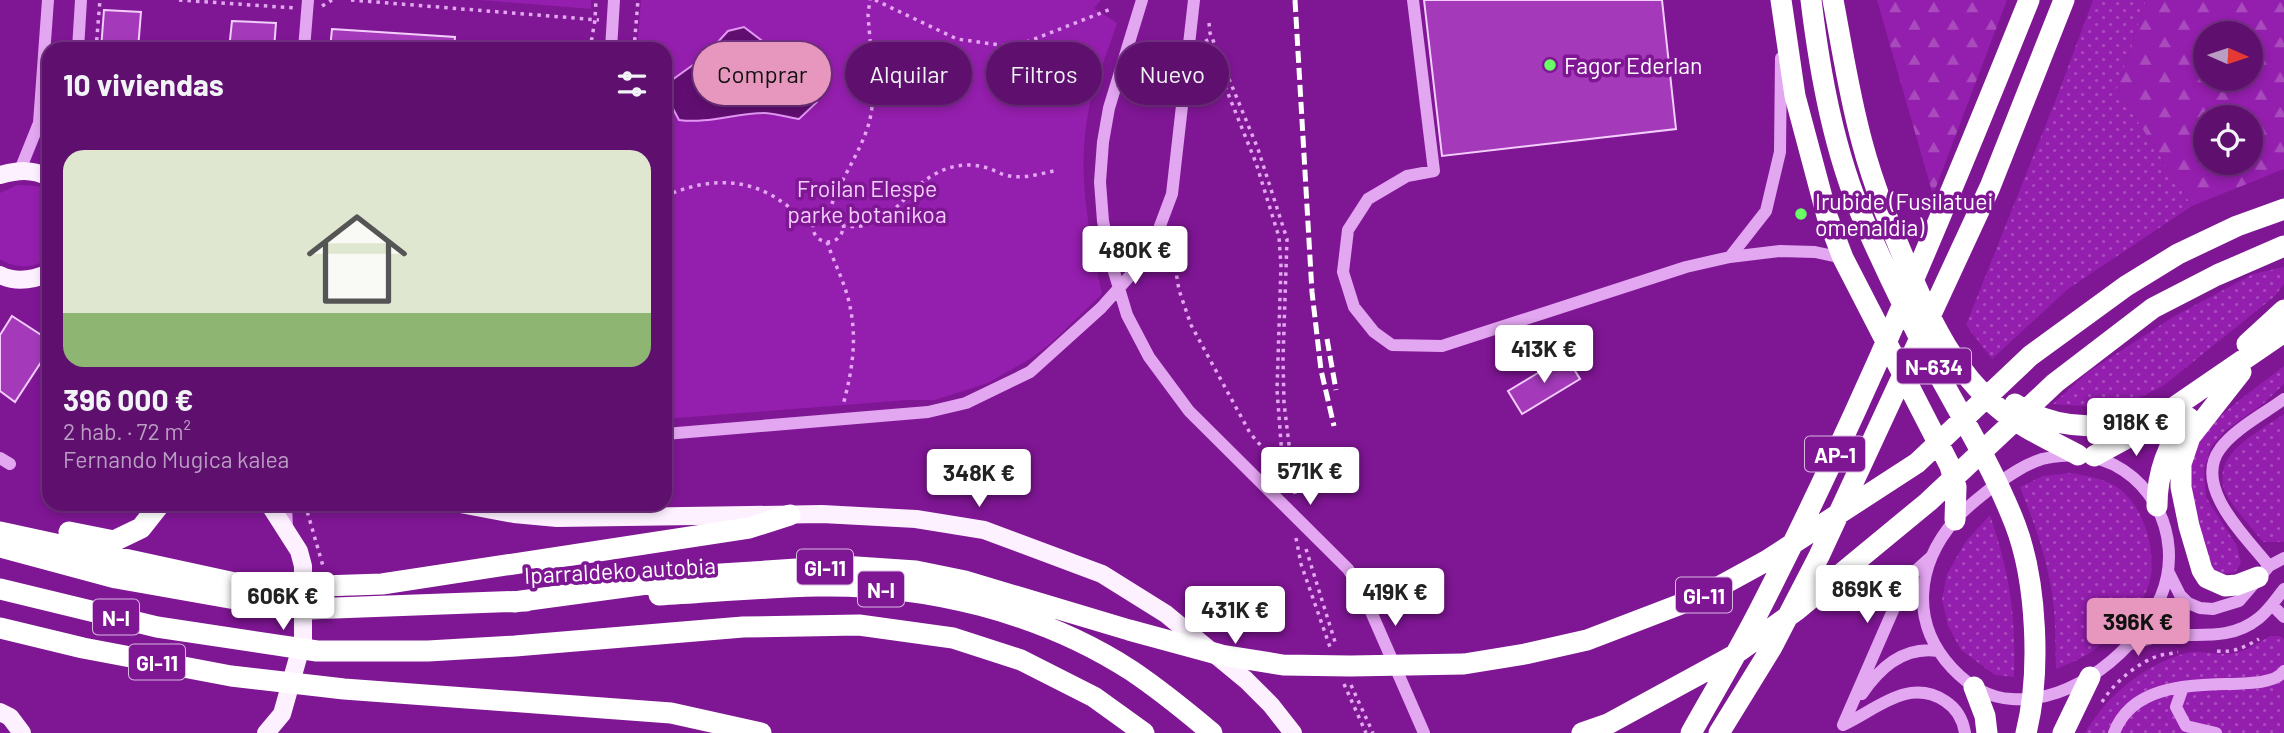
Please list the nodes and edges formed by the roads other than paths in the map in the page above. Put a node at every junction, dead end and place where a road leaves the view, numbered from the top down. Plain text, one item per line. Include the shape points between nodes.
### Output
1 (48, 0) edge
2 (81, 0) edge
3 (614, 0) edge
4 (1142, 0) edge
5 (1194, 0) edge
6 (1413, 0) edge
7 (1811, 0) edge
8 (1833, 0) edge
9 (2029, 0) edge
10 (2064, 0) edge
11 (307, 4) edge
12 (1782, 7) edge
13 (45, 42) edge
14 (78, 42) edge
15 (304, 42) edge
16 (612, 42) edge
17 (42, 82) edge
18 (20, 170) junction
19 (42, 174) edge
20 (0, 175) edge
21 (2284, 209) edge
22 (2284, 246) edge
23 (1730, 257) junction
24 (1843, 258) junction
25 (1907, 266) junction
26 (0, 275) edge
27 (42, 280) edge
28 (2284, 310) edge
29 (2284, 333) edge
30 (2241, 372) junction
31 (2203, 387) junction
32 (2284, 399) edge
33 (2164, 412) junction
34 (672, 433) edge
35 (2086, 456) junction
36 (2157, 506) junction
37 (154, 511) edge
38 (274, 511) edge
39 (286, 511) edge
40 (498, 511) edge
41 (790, 514) junction
42 (0, 519) edge
43 (1955, 520) junction
44 (287, 529) junction
45 (0, 531) edge
46 (0, 547) edge
47 (1934, 554) junction
48 (2284, 558) edge
49 (2168, 571) junction
50 (2263, 572) junction
51 (0, 589) edge
52 (2284, 589) edge
53 (235, 591) junction
54 (514, 602) junction
55 (2272, 605) junction
56 (2284, 617) edge
57 (0, 628) edge
58 (0, 640) edge
59 (2127, 645) junction
60 (83, 648) junction
61 (1938, 651) junction
62 (2284, 671) edge
63 (2090, 677) junction
64 (1974, 687) junction
65 (2183, 687) junction
66 (0, 712) edge
67 (1840, 729) edge
68 (22, 733) edge
69 (266, 733) edge
70 (761, 733) edge
71 (1144, 733) edge
72 (1212, 733) edge
73 (1293, 733) edge
74 (1424, 733) edge
75 (1582, 733) edge
76 (1691, 733) edge
77 (1719, 733) edge
78 (1965, 733) edge
79 (1987, 733) edge
80 (2026, 733) edge
81 (2063, 733) edge
82 (2114, 733) edge
83 (2216, 733) edge

1 - 13 street
2 - 14 street
3 - 16 street
4 - 74 street via 1115,85 1100,182 1112,265 1127,315 1149,357 1189,411 1348,569
5 - 34 street via 1166,215 1137,268 1092,318 1030,372 976,398 928,412
6 - 23 street via 1434,171 1407,176 1368,199 1348,230 1343,272 1354,307 1374,332 1392,345 1442,346
7 - 80 highway, N-634 via 1836,138 1863,217 1912,325 1991,471 2024,554 2034,625 2034,684
8 - 25 highway via 1862,142
9 - 76 highway, AP-1 via 1865,390 1762,606
10 - 77 highway, AP-1 via 1990,187 1819,556 1772,647
11 - 15 street
12 - 23 street via 1780,152 1766,211
12 - 24 highway via 1795,96
17 - 18 street via 39,123
18 - 19 main road
18 - 20 main road
21 - 54 highway, GI-11 via 2178,254 2126,286 2030,356 1917,463 1766,561 1702,596 1587,640 1525,654 1464,664 1283,665 1221,655 965,581 916,571 842,566 721,574
22 - 75 highway via 2153,308 2055,383 1928,502 1797,610 1731,657 1608,724
23 - 24 street via 1780,251
24 - 43 highway via 1950,466 1956,487
25 - 33 highway via 1970,362 2011,401 2032,414 2096,427
25 - 35 highway via 1924,306 1970,380 2010,416
26 - 27 main road
28 - 31 highway
29 - 30 highway
29 - 31 highway
30 - 36 highway via 2177,433 2160,470
30 - 50 highway via 2190,437 2181,464 2181,487 2207,578 2225,586 2236,585
31 - 33 highway
32 - 50 street via 2232,437 2213,461 2212,476 2221,505
33 - 35 highway via 2138,432
35 - 36 street via 2133,475
35 - 43 street via 2059,456 2019,469
36 - 49 street via 2165,528
37 - 42 highway via 141,528 114,541
38 - 44 main road
39 - 44 street
40 - 41 main road via 557,517
41 - 53 highway via 749,528 382,584
41 - 73 main road via 916,519 984,530 1102,574 1166,614 1236,672
43 - 47 street
44 - 69 main road via 303,566 303,640 282,714
45 - 53 highway
46 - 53 highway, Iparraldeko autobia / N-I via 116,578
47 - 61 street via 1923,602 1924,619
47 - 67 street via 1901,592
48 - 50 street
49 - 50 street via 2188,603 2213,609 2239,601
49 - 59 street via 2161,596
51 - 71 highway, N-I via 157,627 317,651 515,646 743,627 859,625 953,638 1021,660 1094,696
52 - 55 street
53 - 54 highway, Iparraldeko autobia / N-I via 308,609
54 - 72 highway, Iparraldeko autobia / N-I via 819,586 865,587 959,600 1053,630 1092,649 1169,697
55 - 56 street
55 - 59 street via 2260,618 2231,633 2167,635
57 - 60 highway, GI-11
58 - 60 highway via 47,650
59 - 63 street
60 - 70 highway, GI-11 via 231,676 671,713
61 - 64 street
61 - 67 street via 1915,650 1886,666
62 - 65 street via 2266,682
63 - 64 street via 2052,694 2025,699 1984,693
63 - 81 highway
64 - 79 highway
65 - 82 street via 2136,703
65 - 83 street via 2176,708 2186,726
66 - 68 main road
67 - 78 street via 1898,695 1924,692 1950,704

